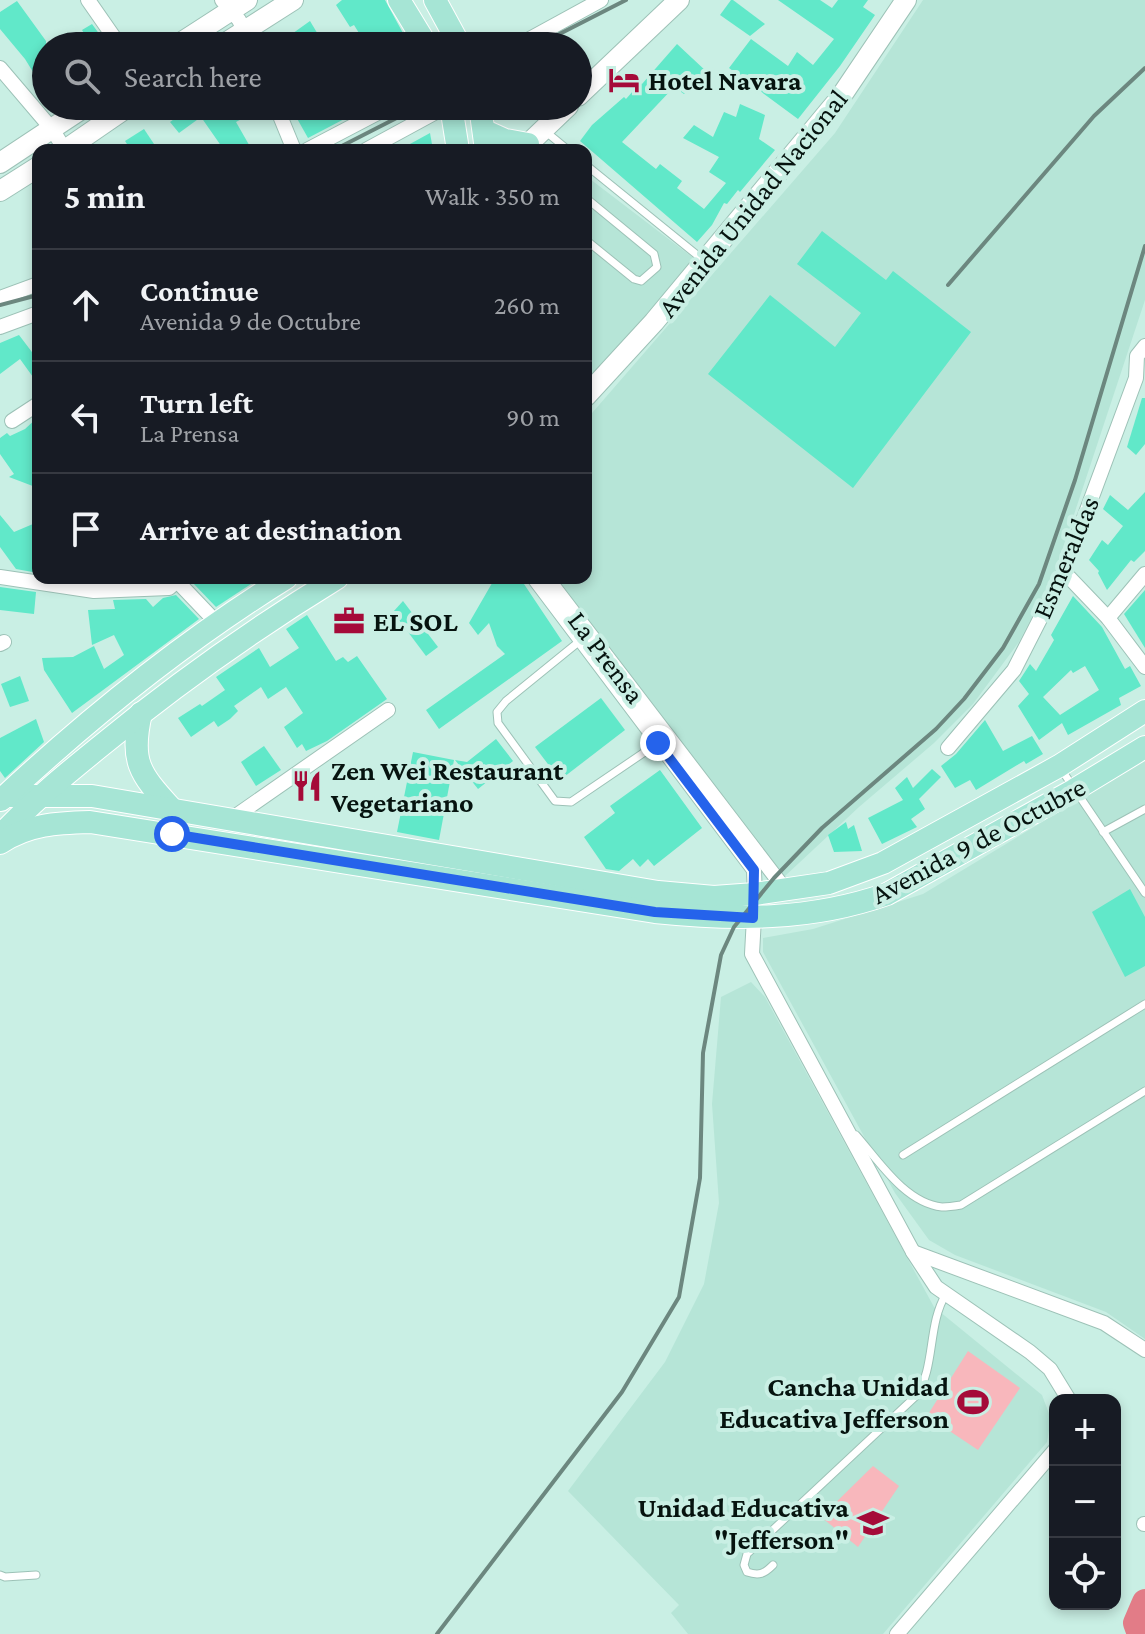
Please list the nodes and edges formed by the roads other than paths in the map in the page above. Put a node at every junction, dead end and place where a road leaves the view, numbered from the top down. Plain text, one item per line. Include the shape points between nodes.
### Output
1 (88, 0) edge
2 (293, 0) edge
3 (399, 0) edge
4 (435, 0) edge
5 (601, 0) edge
6 (679, 0) edge
7 (906, 0) edge
8 (239, 18) edge
9 (110, 32) edge
10 (208, 32) edge
11 (418, 32) edge
12 (452, 32) edge
13 (543, 32) edge
14 (0, 68) edge
15 (592, 83) edge
16 (32, 106) edge
17 (44, 120) edge
18 (65, 120) edge
19 (109, 120) edge
20 (282, 120) edge
21 (364, 120) edge
22 (423, 120) edge
23 (452, 120) edge
24 (482, 120) edge
25 (553, 120) edge
26 (52, 129) junction
27 (486, 141) edge
28 (531, 141) edge
29 (61, 144) edge
30 (74, 144) edge
31 (292, 144) edge
32 (318, 144) edge
33 (377, 144) edge
34 (457, 144) edge
35 (0, 163) edge
36 (592, 170) edge
37 (32, 171) edge
38 (0, 191) edge
39 (592, 203) edge
40 (592, 245) edge
41 (705, 261) junction
42 (32, 286) edge
43 (0, 298) edge
44 (32, 315) edge
45 (0, 327) edge
46 (1145, 346) edge
47 (1140, 382) edge
48 (592, 389) edge
49 (32, 408) edge
50 (12, 421) dead end
51 (1064, 572) junction
52 (1145, 574) edge
53 (0, 577) edge
54 (32, 581) edge
55 (50, 584) edge
56 (176, 584) edge
57 (184, 584) edge
58 (276, 584) edge
59 (327, 584) edge
60 (539, 584) edge
61 (552, 584) edge
62 (1108, 618) junction
63 (216, 622) junction
64 (581, 640) junction
65 (1145, 667) edge
66 (388, 710) dead end
67 (1145, 711) edge
68 (141, 713) junction
69 (658, 743) junction
70 (1145, 747) edge
71 (948, 748) dead end
72 (1059, 766) junction
73 (1074, 790) junction
74 (39, 797) junction
75 (2, 798) edge
76 (171, 808) junction
77 (1145, 809) edge
78 (229, 820) junction
79 (1103, 832) junction
80 (0, 836) edge
81 (0, 843) edge
82 (784, 888) junction
83 (1145, 893) edge
84 (755, 894) junction
85 (753, 918) junction
86 (1145, 1004) edge
87 (1145, 1091) edge
88 (844, 1121) junction
89 (903, 1155) dead end
90 (913, 1252) junction
91 (946, 1294) junction
92 (1145, 1350) edge
93 (1065, 1394) edge
94 (1049, 1457) edge
95 (773, 1565) dead end
96 (0, 1575) edge
97 (36, 1575) dead end
98 (897, 1634) edge

1 - 9 street
2 - 8 street
3 - 11 main road
4 - 12 main road
5 - 13 street
6 - 15 street
7 - 41 street, Avenida Unidad Nacional via 840,98
8 - 10 street
14 - 16 street
17 - 26 street
18 - 26 street
19 - 30 street
20 - 31 street
21 - 32 street
22 - 33 street
23 - 34 main road
24 - 27 main road
25 - 28 street
26 - 29 street
26 - 35 street
27 - 28 main road
36 - 41 lane
37 - 38 street
39 - 40 lane via 654,254 657,267 641,281 634,279
41 - 48 street, Avenida Unidad Nacional
42 - 43 street
44 - 45 street
46 - 47 street, Esmeraldas via 1137,356
47 - 51 street, Esmeraldas
49 - 50 street
51 - 62 street
51 - 71 street, Esmeraldas via 1014,670
52 - 62 street
53 - 54 street
55 - 56 street via 107,592
57 - 63 street
58 - 63 main road
59 - 68 main road via 233,643
60 - 64 street, La Prensa
61 - 82 street, La Prensa
62 - 65 street
63 - 75 main road via 116,697
64 - 69 street, La Prensa
64 - 69 lane via 497,712 498,723 555,801 571,802
66 - 78 street
67 - 72 main road, Avenida 9 de Octubre
68 - 74 main road
68 - 76 main road via 134,742 145,779
69 - 84 street, La Prensa via 754,870
70 - 73 main road, Avenida 9 de Octubre
72 - 73 lane
72 - 82 main road, Avenida 9 de Octubre via 883,863 829,883
73 - 79 lane
73 - 85 main road, Avenida 9 de Octubre via 887,894 826,911
74 - 75 main road, Avenida 9 de Octubre
74 - 76 main road, Avenida 9 de Octubre via 92,796
74 - 80 main road
76 - 78 main road, Avenida 9 de Octubre
77 - 79 lane
78 - 84 main road, Avenida 9 de Octubre via 658,892
79 - 83 lane
81 - 85 main road, Avenida 9 de Octubre via 44,824 90,822 655,912
82 - 84 main road, Avenida 9 de Octubre
84 - 85 street
85 - 88 street via 752,954
86 - 89 lane
87 - 88 lane via 961,1205 941,1207 897,1182
88 - 90 street
90 - 91 street
90 - 92 street via 1104,1323
91 - 93 street via 1030,1352 1050,1369
91 - 95 lane via 939,1305 922,1387 747,1554 744,1565 756,1575
94 - 98 street
96 - 97 lane

